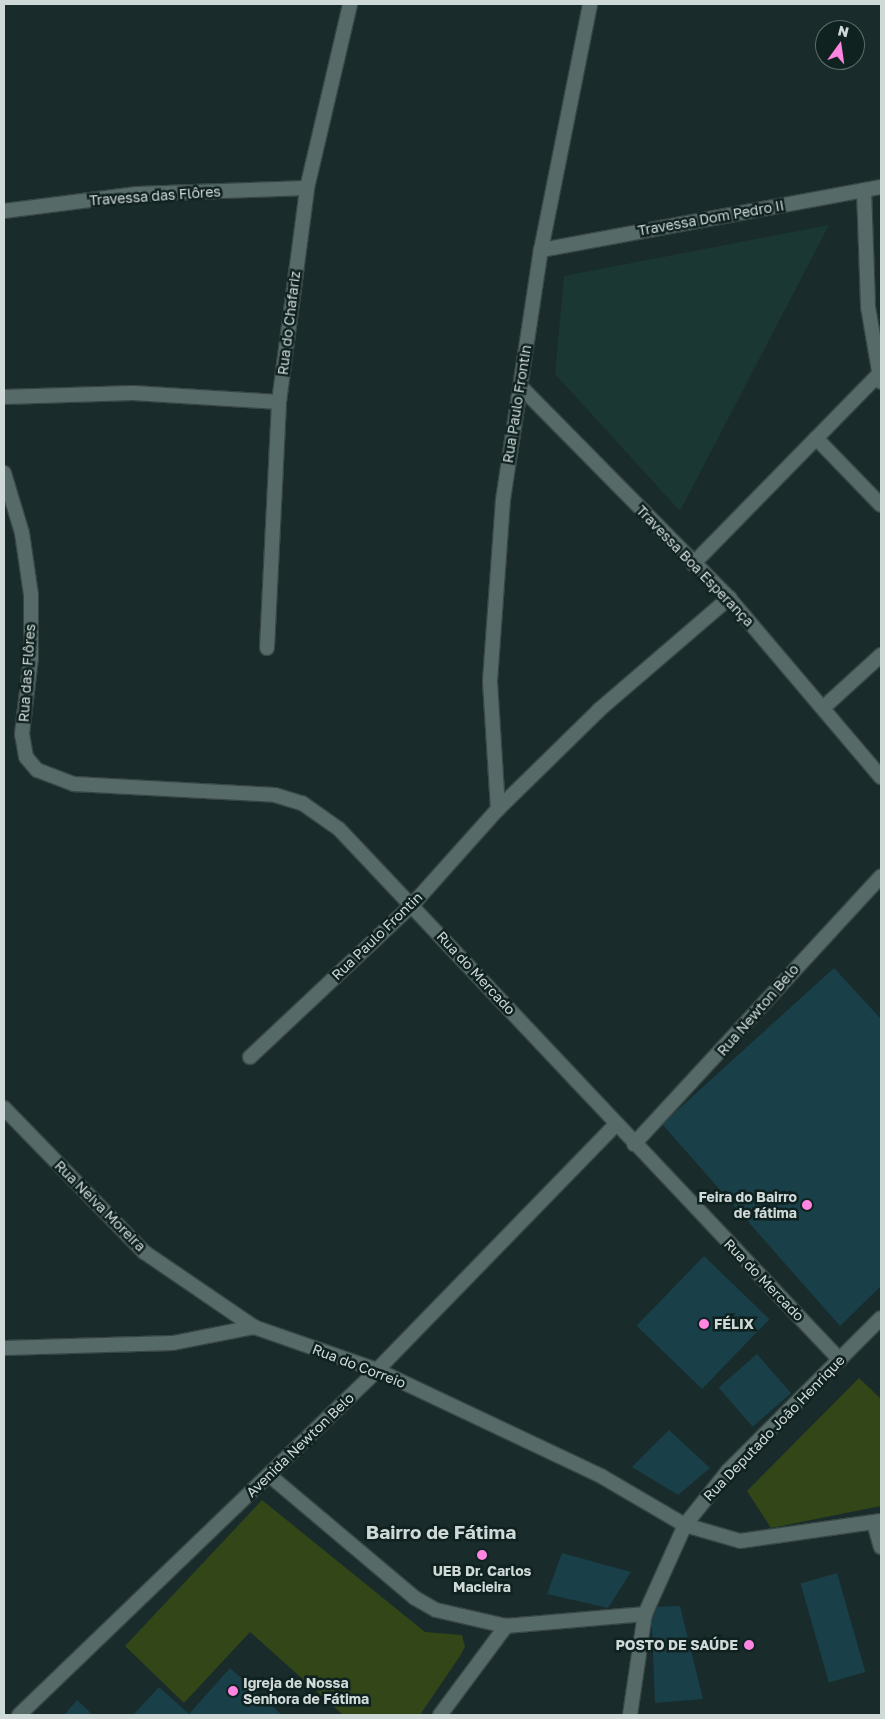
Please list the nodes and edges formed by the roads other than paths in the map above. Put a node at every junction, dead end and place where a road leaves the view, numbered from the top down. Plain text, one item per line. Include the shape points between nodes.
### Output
1 (350, 4) edge
2 (590, 4) edge
3 (881, 187) edge
4 (307, 188) junction
5 (864, 190) junction
6 (4, 211) edge
7 (541, 250) junction
8 (880, 378) edge
9 (520, 386) junction
10 (4, 397) edge
11 (279, 402) junction
12 (816, 438) junction
13 (4, 473) edge
14 (881, 505) edge
15 (694, 564) junction
16 (729, 598) junction
17 (267, 648) dead end
18 (881, 655) edge
19 (823, 708) junction
20 (26, 757) joint
21 (881, 777) edge
22 (498, 809) junction
23 (881, 876) edge
24 (413, 904) junction
25 (250, 1057) dead end
26 (4, 1108) edge
27 (615, 1125) junction
28 (634, 1144) junction
29 (881, 1318) edge
30 (254, 1327) junction
31 (4, 1348) edge
32 (840, 1360) junction
33 (377, 1370) junction
34 (269, 1475) junction
35 (878, 1522) edge
36 (685, 1525) junction
37 (881, 1547) edge
38 (645, 1614) junction
39 (506, 1626) junction
40 (19, 1715) edge
41 (440, 1715) edge
42 (630, 1715) edge

1 - 4 street, Rua do Chafariz
2 - 7 street, Rua Paulo Frontin
3 - 5 street, Travessa Dom Pedro II
4 - 6 street, Travessa das Flôres via 137,194
4 - 11 street, Rua do Chafariz
5 - 7 street, Travessa Dom Pedro II
5 - 8 street via 868,307
7 - 9 street, Rua Paulo Frontin
8 - 12 street
9 - 15 street, Travessa Boa Esperança
9 - 22 street, Rua Paulo Frontin via 503,500 490,681
10 - 11 street via 133,393
11 - 17 street, Rua do Chafariz
12 - 14 street
12 - 15 street
13 - 20 street, Rua das Flôres via 22,533 31,595 31,658 22,734
15 - 16 street, Travessa Boa Esperança
16 - 19 street, Travessa Boa Esperança
16 - 22 street, Rua Paulo Frontin via 599,710
18 - 19 street
19 - 21 street, Travessa Boa Esperança
20 - 24 street, Rua do Mercado via 51,778 74,784 275,794 302,803 339,829
22 - 24 street, Rua Paulo Frontin
23 - 28 street, Rua Newton Belo
24 - 25 street, Rua Paulo Frontin
24 - 27 street, Rua do Mercado
26 - 30 street, Rua Neiva Moreira via 144,1252
27 - 28 street, Rua do Mercado
27 - 33 street, Avenida Newton Belo
28 - 32 street, Rua do Mercado
29 - 32 street, Rua Deputado João Henrique
30 - 31 street via 173,1343
30 - 33 street, Rua do Correio
32 - 36 street, Rua Deputado João Henrique via 728,1471
33 - 34 street, Avenida Newton Belo
33 - 36 street, Rua do Correio via 601,1476
34 - 39 street via 415,1598 458,1618
34 - 40 street, Avenida Newton Belo
35 - 36 street, Rua do Correio via 740,1541
35 - 37 street
36 - 38 street, Rua Deputado João Henrique
38 - 39 street
38 - 42 street, Rua Deputado João Henrique
39 - 41 street

